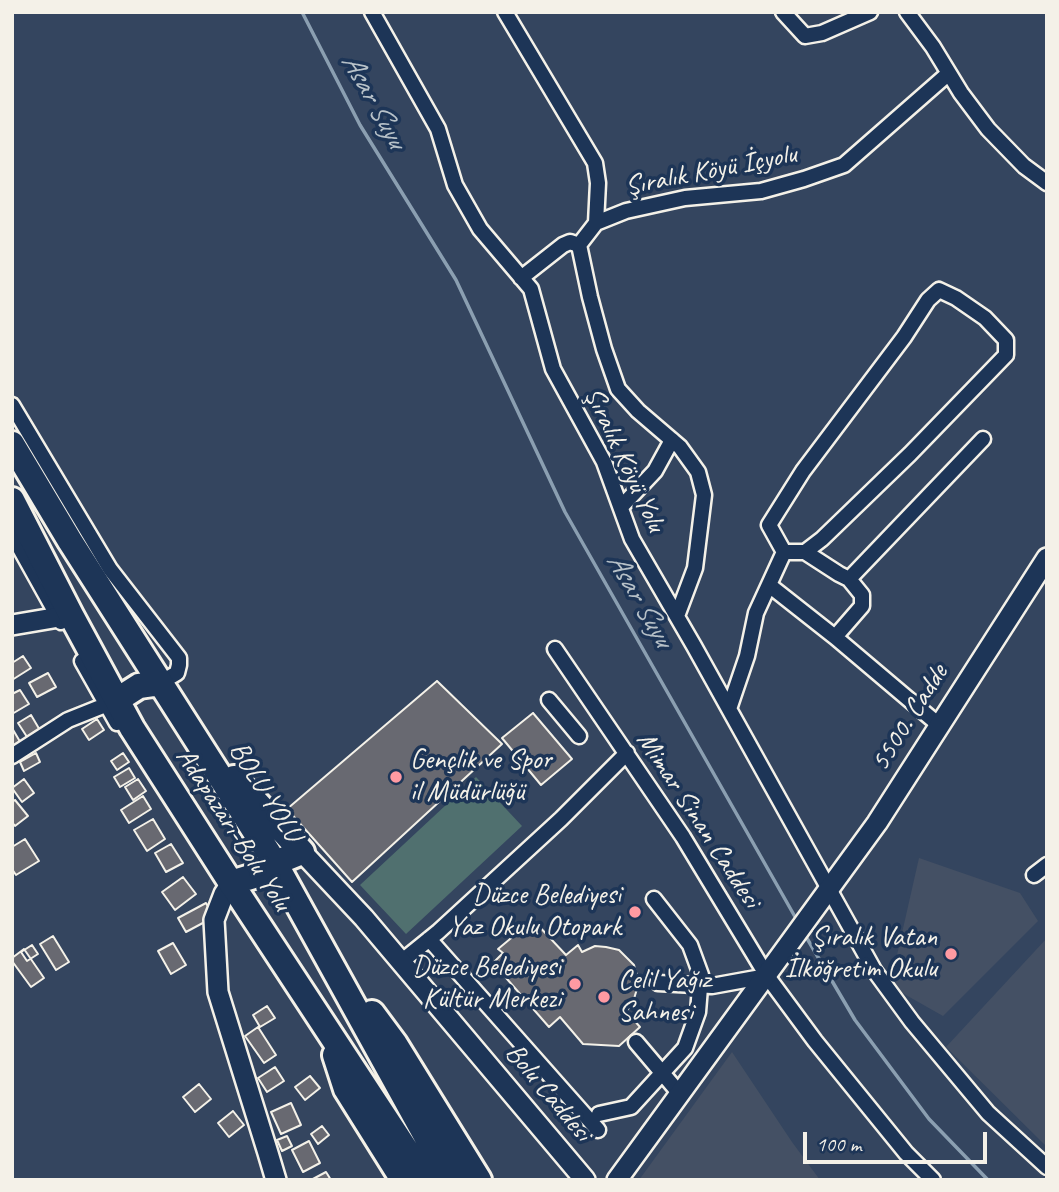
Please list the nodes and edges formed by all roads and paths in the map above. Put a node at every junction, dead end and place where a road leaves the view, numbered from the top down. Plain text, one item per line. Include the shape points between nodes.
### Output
1 (372, 12) edge
2 (505, 12) edge
3 (783, 12) edge
4 (870, 12) edge
5 (907, 12) edge
6 (949, 74) junction
7 (1047, 183) edge
8 (596, 223) junction
9 (579, 245) junction
10 (521, 278) junction
11 (12, 405) edge
12 (983, 439) dead end
13 (672, 440) junction
14 (12, 444) edge
15 (12, 500) edge
16 (621, 507) junction
17 (12, 534) edge
18 (784, 552) junction
19 (805, 552) junction
20 (1047, 558) edge
21 (849, 579) junction
22 (769, 585) junction
23 (677, 616) junction
24 (65, 617) junction
25 (12, 625) edge
26 (835, 636) junction
27 (555, 649) dead end
28 (160, 683) junction
29 (549, 700) dead end
30 (111, 703) junction
31 (729, 709) junction
32 (939, 725) junction
33 (191, 731) junction
34 (579, 736) dead end
35 (627, 752) junction
36 (12, 756) edge
37 (302, 852) junction
38 (275, 863) junction
39 (1047, 865) edge
40 (1034, 874) dead end
41 (829, 888) junction
42 (228, 889) junction
43 (654, 899) dead end
44 (429, 939) junction
45 (401, 962) junction
46 (771, 969) junction
47 (657, 983) dead end
48 (700, 985) junction
49 (344, 988) junction
50 (325, 1024) junction
51 (636, 1042) dead end
52 (662, 1073) junction
53 (680, 1094) junction
54 (600, 1114) dead end
55 (598, 1130) dead end
56 (1047, 1167) edge
57 (275, 1180) edge
58 (403, 1180) edge
59 (426, 1180) edge
60 (452, 1180) edge
61 (479, 1180) edge
62 (585, 1180) edge
63 (617, 1180) edge
64 (933, 1180) edge

1 - 10 street, Şıralık Köyü Yolu via 438,129 455,185 481,229
2 - 8 street via 594,163
3 - 4 street via 805,36
5 - 6 street
6 - 7 street via 988,129
6 - 8 street, Şıralık Köyü İçyolu via 844,164 761,191 685,198
8 - 9 street, Şıralık Köyü İçyolu
9 - 10 street via 563,245
9 - 13 street via 618,389
10 - 16 street, Şıralık Köyü Yolu via 531,289 552,369 604,462
11 - 28 street via 110,569 178,657 177,673
12 - 21 street
13 - 16 street via 655,471
13 - 23 street via 698,472 704,495 695,568
14 - 28 highway, BOLU YOLU
15 - 24 highway, Adapazarı-Bolu Yolu
16 - 23 street, Şıralık Köyü Yolu via 632,539
17 - 24 street
18 - 19 street
18 - 19 street via 769,526 803,471 928,300 939,290 956,298 1006,340 1006,355 910,454
18 - 22 street
19 - 21 street
20 - 32 street, 5500. Cadde
21 - 26 street via 862,596 862,606
22 - 26 street
22 - 31 street via 756,613
23 - 31 street, Şıralık Köyü Yolu
24 - 25 street
24 - 30 highway, Adapazarı-Bolu Yolu
26 - 32 street
27 - 35 street, Mimar Sinan Caddesi
28 - 30 highway via 139,686
28 - 33 highway, BOLU YOLU
29 - 34 street
30 - 36 street via 68,720
30 - 42 highway, Adapazarı-Bolu Yolu via 132,728
31 - 41 street, Şıralık Köyü Yolu
32 - 41 street, 5500. Cadde
33 - 37 highway
33 - 38 highway, BOLU YOLU
35 - 44 street
35 - 46 street, Mimar Sinan Caddesi
37 - 38 highway
37 - 45 street, Bolu Caddesi
38 - 42 highway
38 - 49 highway, BOLU YOLU
39 - 40 street
41 - 46 street, 5500. Cadde
41 - 56 street, Şıralık Köyü Yolu via 874,970 912,1022 988,1113
42 - 50 highway, Adapazarı-Bolu Yolu
42 - 57 street via 214,920 218,992
43 - 48 street via 690,945
44 - 45 street
44 - 55 street
45 - 62 street, Bolu Caddesi
46 - 48 street via 712,986
46 - 53 street
46 - 64 street, Mimar Sinan Caddesi via 815,1041
47 - 48 street
48 - 52 street via 698,1012 685,1048
49 - 60 highway, BOLU YOLU
49 - 61 highway via 388,1034
50 - 58 highway via 346,1089
50 - 59 highway, Adapazarı-Bolu Yolu
51 - 52 street
52 - 53 street
52 - 54 street via 631,1107
53 - 63 street

